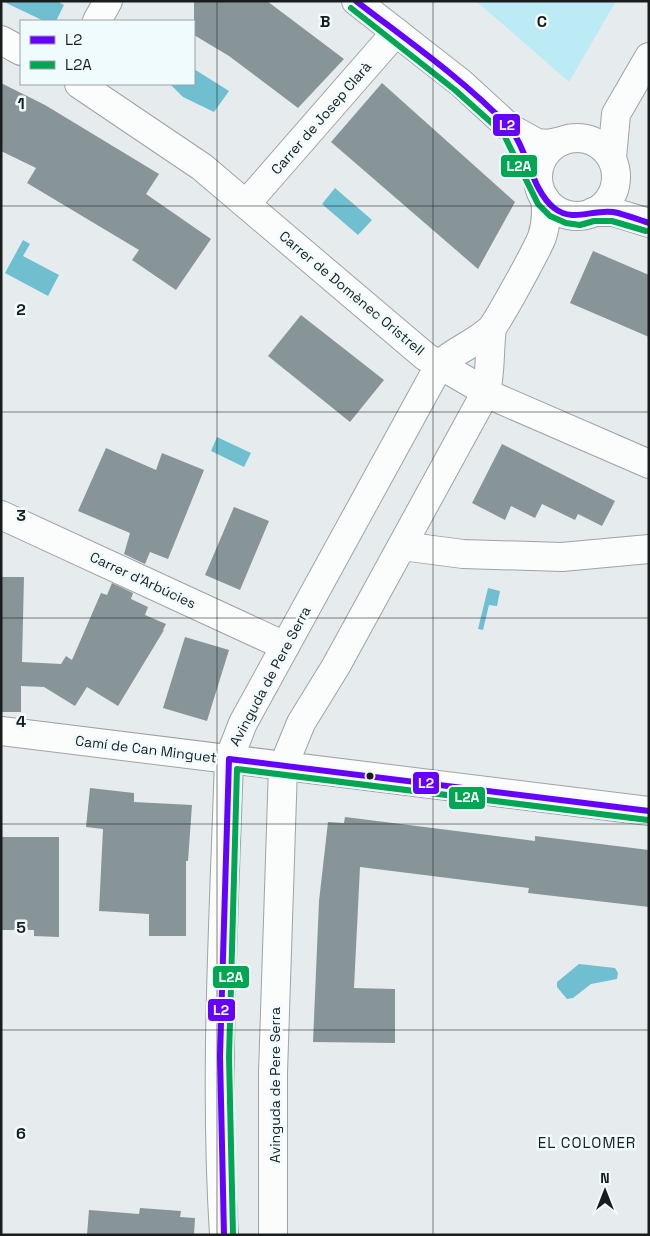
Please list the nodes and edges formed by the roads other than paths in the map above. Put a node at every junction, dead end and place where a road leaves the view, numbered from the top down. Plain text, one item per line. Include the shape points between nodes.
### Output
1 (108, 1) edge
2 (356, 1) edge
3 (98, 20) edge
4 (396, 32) junction
5 (1, 40) edge
6 (20, 50) edge
7 (649, 57) edge
8 (80, 85) edge
9 (616, 114) junction
10 (510, 128) junction
11 (566, 140) junction
12 (614, 165) junction
13 (542, 194) junction
14 (246, 204) junction
15 (587, 214) junction
16 (649, 214) edge
17 (649, 223) edge
18 (542, 238) junction
19 (492, 328) junction
20 (440, 364) junction
21 (486, 392) junction
22 (649, 464) edge
23 (1, 515) edge
24 (402, 546) junction
25 (649, 549) edge
26 (285, 646) junction
27 (1, 731) edge
28 (229, 759) junction
29 (283, 767) junction
30 (649, 811) edge
31 (224, 1235) edge
32 (273, 1235) edge

1 - 3 street
2 - 4 street
4 - 10 street via 461,83
4 - 14 street, Carrer de Josep Clarà
5 - 6 street
7 - 9 street
8 - 14 street, Carrer de Domènec Oristrell via 202,167
9 - 11 street via 597,128
9 - 12 street
10 - 11 street via 537,143
10 - 13 street
11 - 12 street via 593,141 605,149
11 - 13 street via 548,151 540,164 538,174
12 - 15 street via 616,183 612,195 604,205
12 - 16 street
13 - 15 street via 555,209 568,215
13 - 18 street, Avinguda de Pere Serra via 547,216
14 - 20 street, Carrer de Domènec Oristrell via 426,357
15 - 17 street via 614,212
15 - 18 street, Avinguda de Pere Serra via 565,220
18 - 19 street, Avinguda de Pere Serra
19 - 20 street, Avinguda de Pere Serra
19 - 21 street, Avinguda de Pere Serra via 491,373
20 - 21 street, Carrer de Domènec Oristrell
20 - 26 street, Avinguda de Pere Serra
21 - 22 street, Carrer de Domènec Oristrell
21 - 24 street, Avinguda de Pere Serra
23 - 26 street, Carrer d'Arbúcies
24 - 25 street via 463,554 562,557
24 - 29 street, Avinguda de Pere Serra via 336,666 300,723
26 - 28 street, Avinguda de Pere Serra via 243,723
27 - 28 street, Camí de Can Minguet
28 - 29 street, Camí de Can Minguet
28 - 31 street, Avinguda de Pere Serra via 219,1072
29 - 30 street, Camí de Can Minguet
29 - 32 street, Avinguda de Pere Serra via 273,1072

